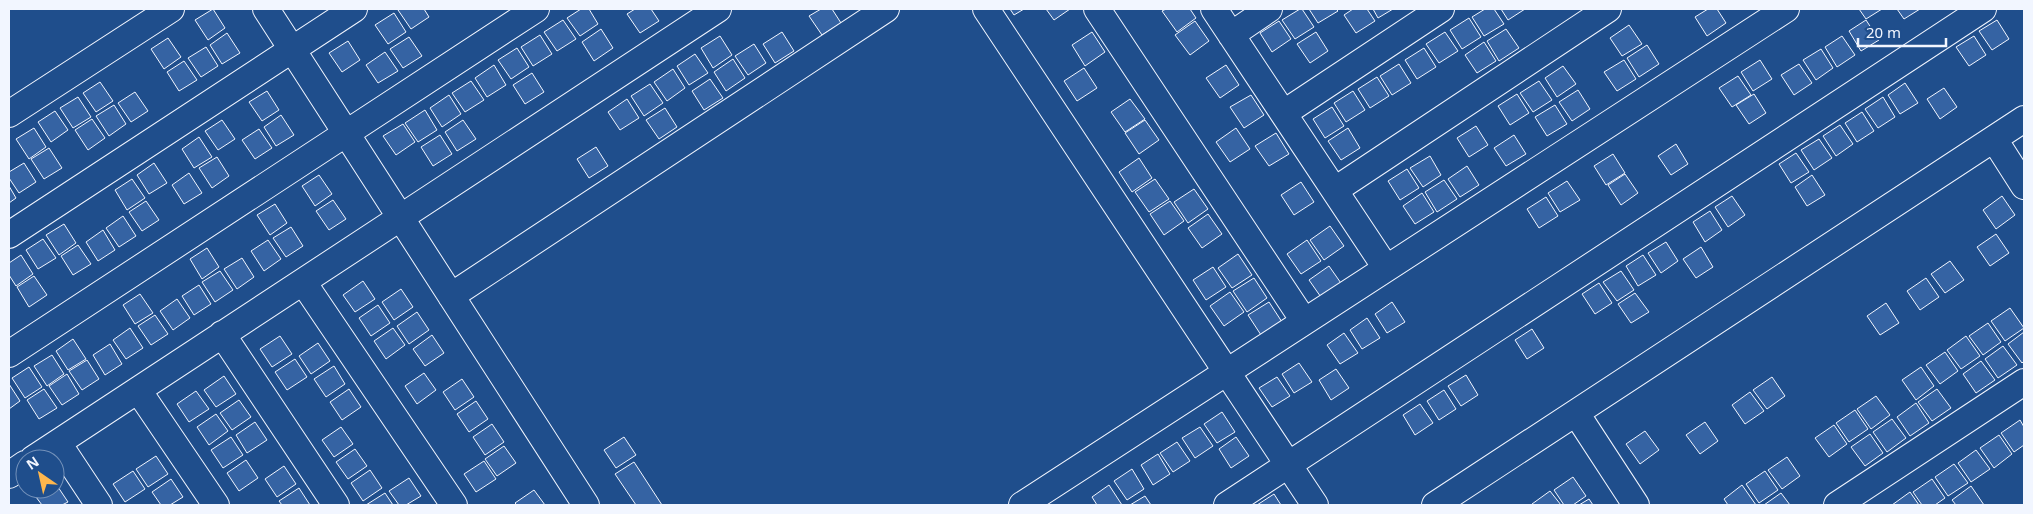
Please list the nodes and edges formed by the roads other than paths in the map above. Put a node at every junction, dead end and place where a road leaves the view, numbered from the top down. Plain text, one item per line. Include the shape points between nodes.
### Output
1 (171, 9) edge
2 (266, 9) edge
3 (354, 9) edge
4 (536, 9) edge
5 (718, 9) edge
6 (886, 9) edge
7 (986, 9) edge
8 (1097, 9) edge
9 (1214, 9) edge
10 (1269, 9) edge
11 (1441, 9) edge
12 (1608, 9) edge
13 (1786, 9) edge
14 (1984, 9) edge
15 (1231, 35) junction
16 (292, 49) junction
17 (1284, 113) junction
18 (9, 114) edge
19 (2024, 119) edge
20 (346, 133) junction
21 (1994, 139) junction
22 (2024, 186) edge
23 (1334, 190) junction
24 (400, 217) junction
25 (9, 235) edge
26 (1386, 268) junction
27 (302, 282) junction
28 (451, 296) junction
29 (1304, 321) junction
30 (222, 334) junction
31 (9, 354) edge
32 (1226, 371) junction
33 (2024, 382) edge
34 (138, 390) junction
35 (1576, 413) junction
36 (58, 443) junction
37 (49, 449) edge
38 (1288, 465) junction
39 (99, 505) edge
40 (216, 505) edge
41 (336, 505) edge
42 (454, 505) edge
43 (586, 505) edge
44 (1022, 505) edge
45 (1227, 505) edge
46 (1315, 505) edge
47 (1435, 505) edge
48 (1636, 505) edge
49 (1837, 505) edge

1 - 18 street
2 - 16 street
3 - 16 street
4 - 20 street
5 - 24 street
6 - 28 street
7 - 32 street
8 - 29 street
9 - 15 street
10 - 15 street
11 - 17 street
12 - 23 street
13 - 26 street
14 - 38 street
15 - 17 street
16 - 20 street
16 - 25 street
17 - 23 street
19 - 21 street
20 - 24 street
20 - 31 street
21 - 22 street
21 - 35 street
23 - 26 street
24 - 27 street
24 - 28 street
26 - 29 street
27 - 30 street
27 - 42 street
28 - 43 street
29 - 32 street
30 - 34 street
30 - 41 street
32 - 38 street
32 - 44 street
33 - 49 street
34 - 36 street
34 - 40 street
35 - 47 street
35 - 48 street
36 - 37 street
36 - 39 street
38 - 45 street
38 - 46 street

